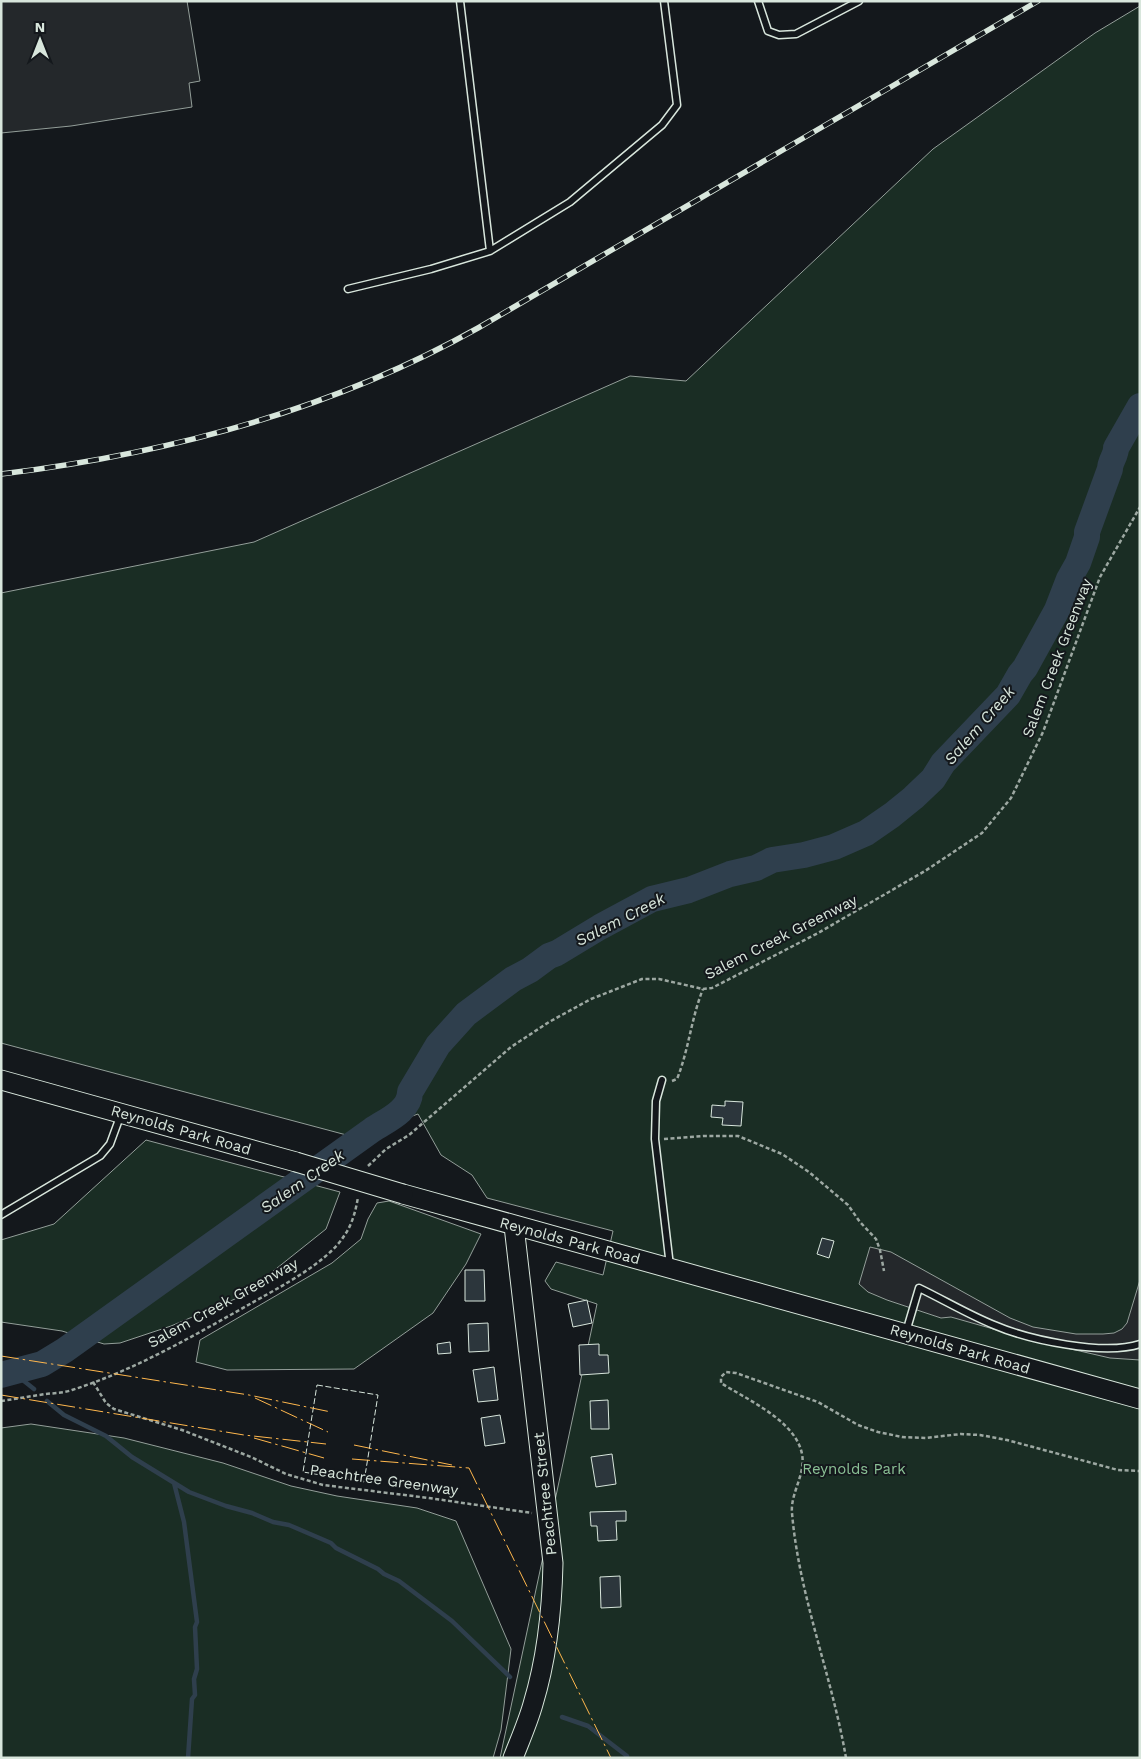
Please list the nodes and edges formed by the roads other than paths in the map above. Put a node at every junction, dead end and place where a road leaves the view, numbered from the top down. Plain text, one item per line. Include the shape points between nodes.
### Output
1 (460, 1) edge
2 (664, 1) edge
3 (758, 1) edge
4 (860, 1) edge
5 (490, 251) junction
6 (348, 289) dead end
7 (1, 1080) edge
8 (662, 1080) road end
9 (122, 1113) junction
10 (1, 1215) edge
11 (514, 1226) junction
12 (670, 1268) junction
13 (906, 1334) junction
14 (1140, 1344) edge
15 (1140, 1399) edge
16 (513, 1758) edge

1 - 5 lane
2 - 5 lane via 677,105 662,126 570,202
3 - 4 lane via 768,31 779,35 796,34
5 - 6 lane
7 - 9 main road, Reynolds Park Road
8 - 12 lane via 656,1101 655,1139
9 - 10 lane via 110,1144 100,1156
9 - 11 main road, Reynolds Park Road, bridge
11 - 12 main road, Reynolds Park Road
11 - 16 main road, Peachtree Street via 553,1563 548,1636 533,1704
12 - 13 main road, Reynolds Park Road
13 - 14 lane via 919,1288 994,1326 1025,1335 1096,1348
13 - 15 main road, Reynolds Park Road

